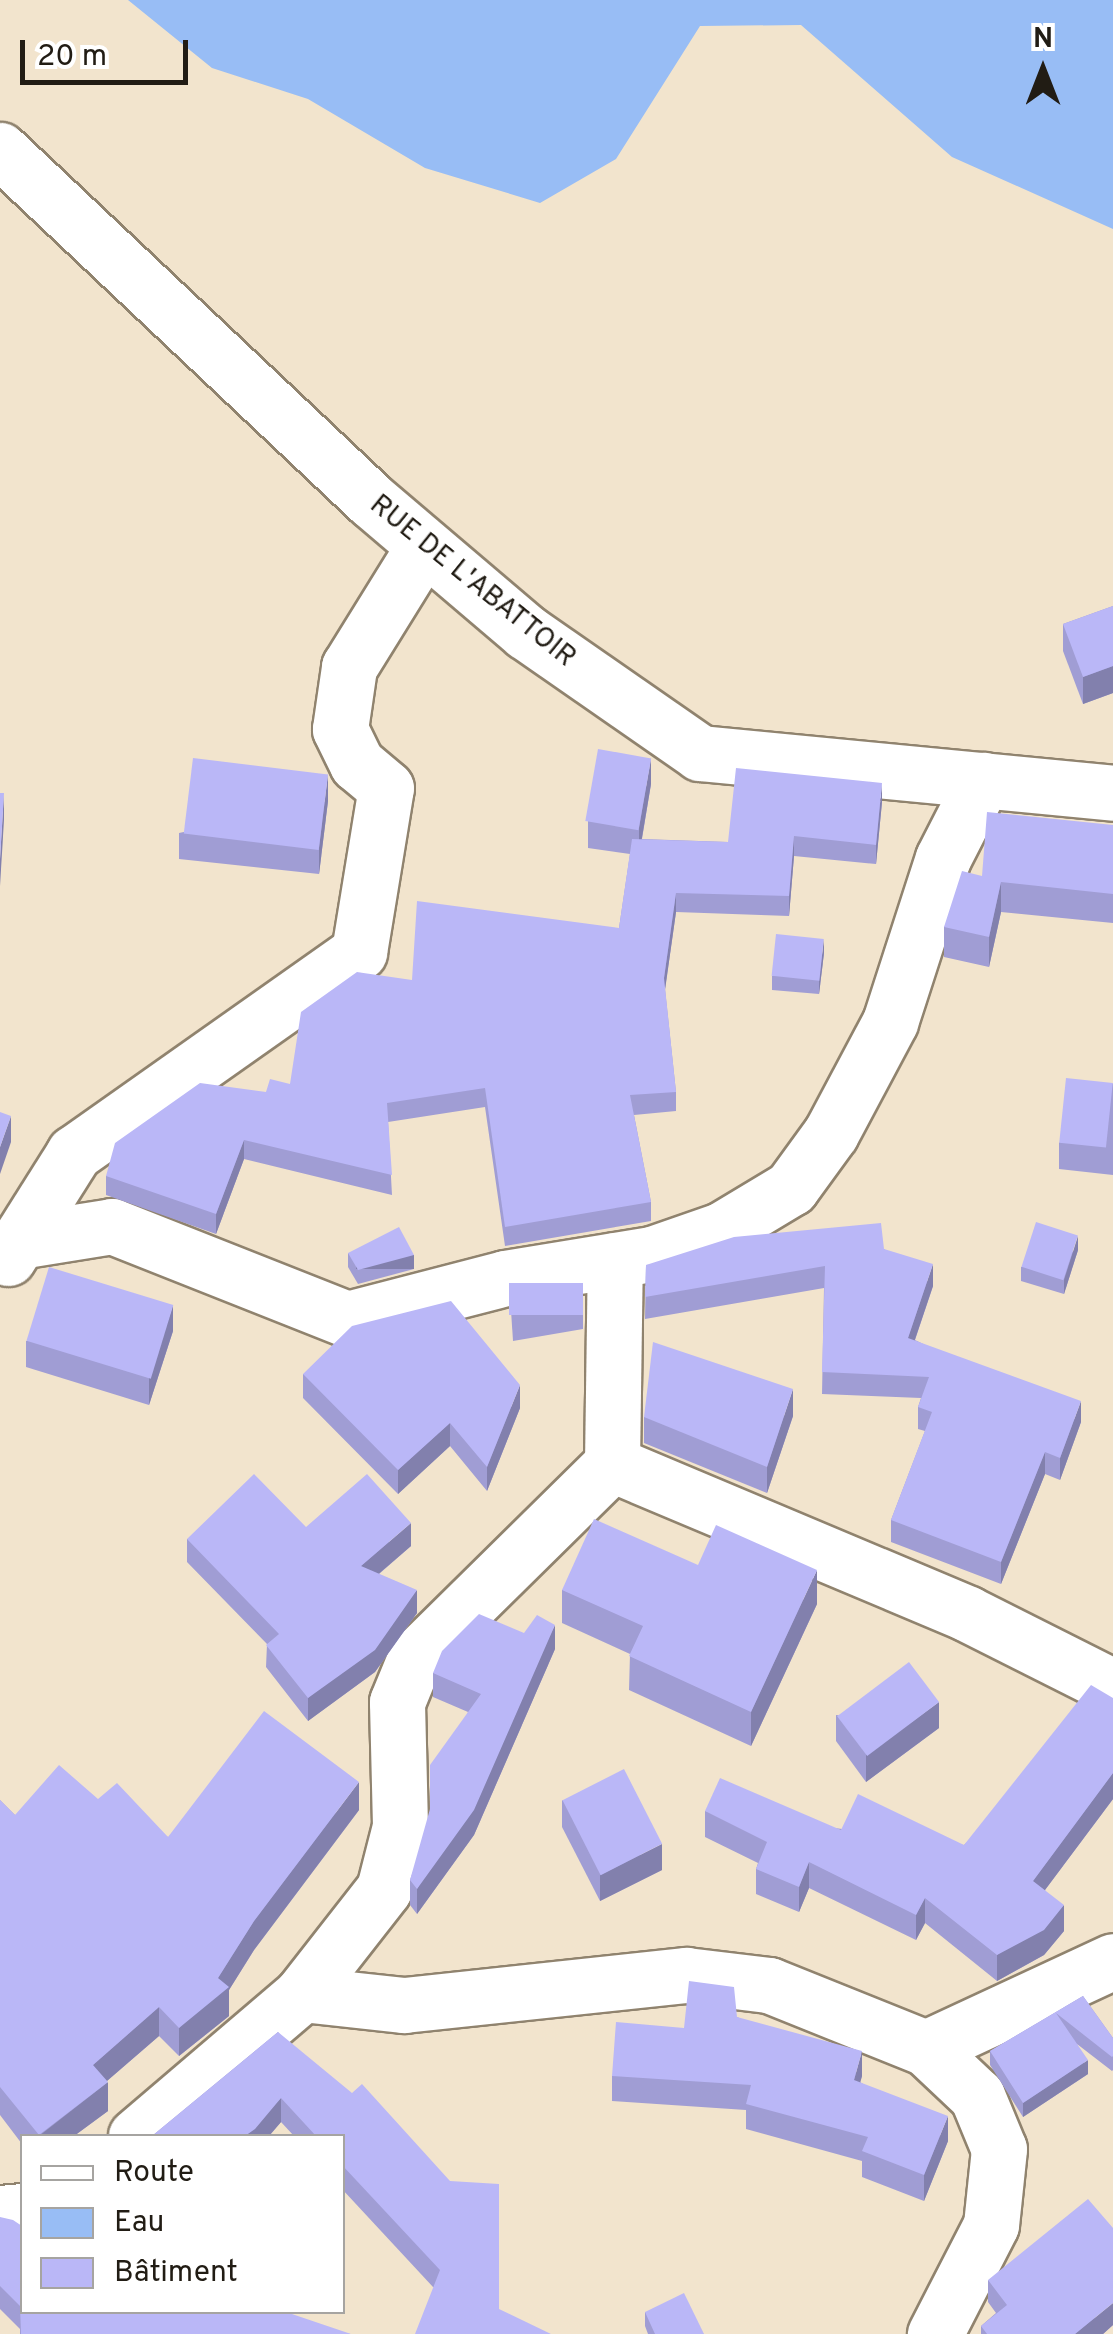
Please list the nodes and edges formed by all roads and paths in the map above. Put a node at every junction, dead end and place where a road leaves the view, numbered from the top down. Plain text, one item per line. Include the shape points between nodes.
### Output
1 (0, 150) edge
2 (424, 546) junction
3 (983, 780) junction
4 (1113, 793) edge
5 (12, 1254) edge
6 (615, 1260) junction
7 (612, 1464) junction
8 (1113, 1687) edge
9 (1113, 1962) edge
10 (302, 1994) junction
11 (926, 2048) junction
12 (138, 2134) edge
13 (935, 2334) edge

1 - 2 street, RUE DE L'ABATTOIR
2 - 3 street, RUE DE L'ABATTOIR via 526,632 700,753
2 - 5 street via 349,667 340,729 356,764 386,788 359,952 74,1152
3 - 4 street, RUE DE L'ABATTOIR
3 - 6 street via 944,858 890,1022 791,1188 721,1230
5 - 6 street via 112,1226 346,1319
6 - 7 street
7 - 8 street via 968,1614
7 - 10 street via 416,1658 397,1702 400,1826 384,1890
9 - 11 street
10 - 11 street via 404,2004 686,1975 769,1985
10 - 12 street
11 - 13 street via 977,2096 999,2149 992,2225

